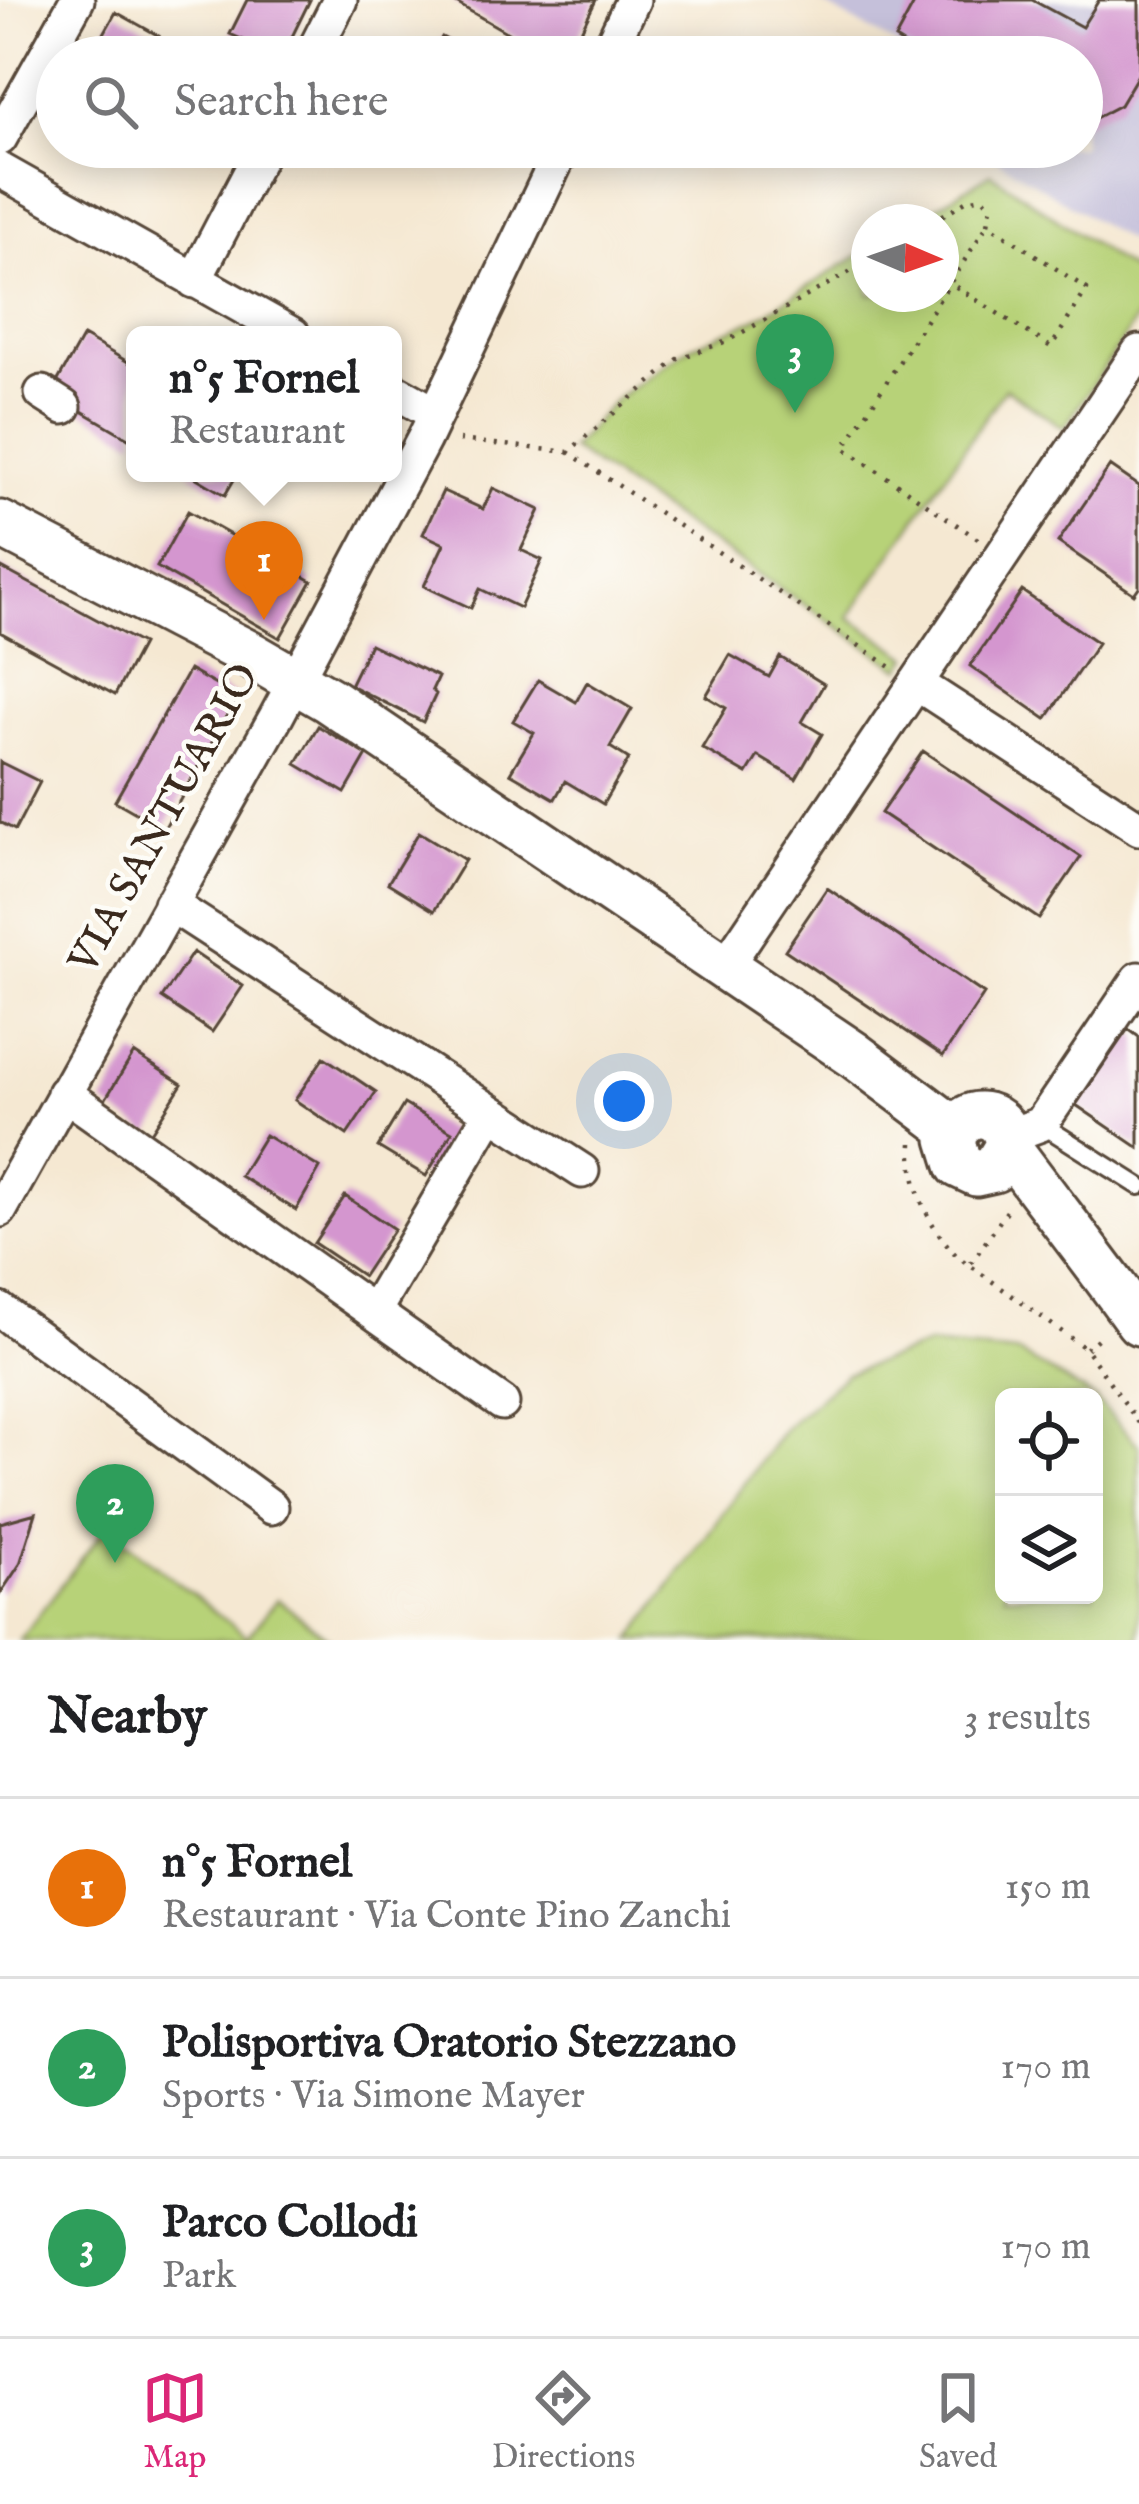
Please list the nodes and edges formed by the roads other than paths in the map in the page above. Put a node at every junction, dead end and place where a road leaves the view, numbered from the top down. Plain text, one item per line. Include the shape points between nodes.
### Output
1 (77, 0) edge
2 (340, 0) edge
3 (633, 0) edge
4 (57, 36) edge
5 (322, 36) edge
6 (616, 36) edge
7 (36, 73) edge
8 (0, 138) edge
9 (253, 168) edge
10 (553, 168) edge
11 (0, 170) edge
12 (194, 281) junction
13 (276, 326) edge
14 (1139, 352) edge
15 (402, 399) edge
16 (430, 427) junction
17 (402, 480) edge
18 (401, 482) edge
19 (0, 524) edge
20 (296, 680) junction
21 (916, 683) junction
22 (1139, 828) edge
23 (170, 904) junction
24 (725, 967) junction
25 (1131, 991) edge
26 (64, 1093) junction
27 (491, 1112) junction
28 (1015, 1141) junction
29 (582, 1171) dead end
30 (1139, 1186) edge
31 (5, 1190) edge
32 (0, 1310) edge
33 (374, 1311) junction
34 (1139, 1322) edge
35 (1139, 1357) edge
36 (502, 1403) dead end
37 (271, 1507) dead end

1 - 4 street
2 - 5 street
3 - 6 street
7 - 8 street
9 - 12 street
10 - 16 street, VIA SANTUARIO
11 - 12 street
12 - 13 street
14 - 21 street
15 - 16 street
16 - 17 street, VIA SANTUARIO
18 - 20 street, VIA SANTUARIO
19 - 20 street
20 - 23 street, VIA SANTUARIO
20 - 24 street
21 - 22 street
21 - 24 street
23 - 26 street, VIA SANTUARIO
23 - 27 street
24 - 28 street via 939,1118 967,1171
25 - 28 street
26 - 31 street, VIA SANTUARIO
26 - 33 street
27 - 29 street
27 - 33 street
28 - 30 lane
28 - 34 street
28 - 35 street via 1018,1196
32 - 37 street
33 - 36 street

